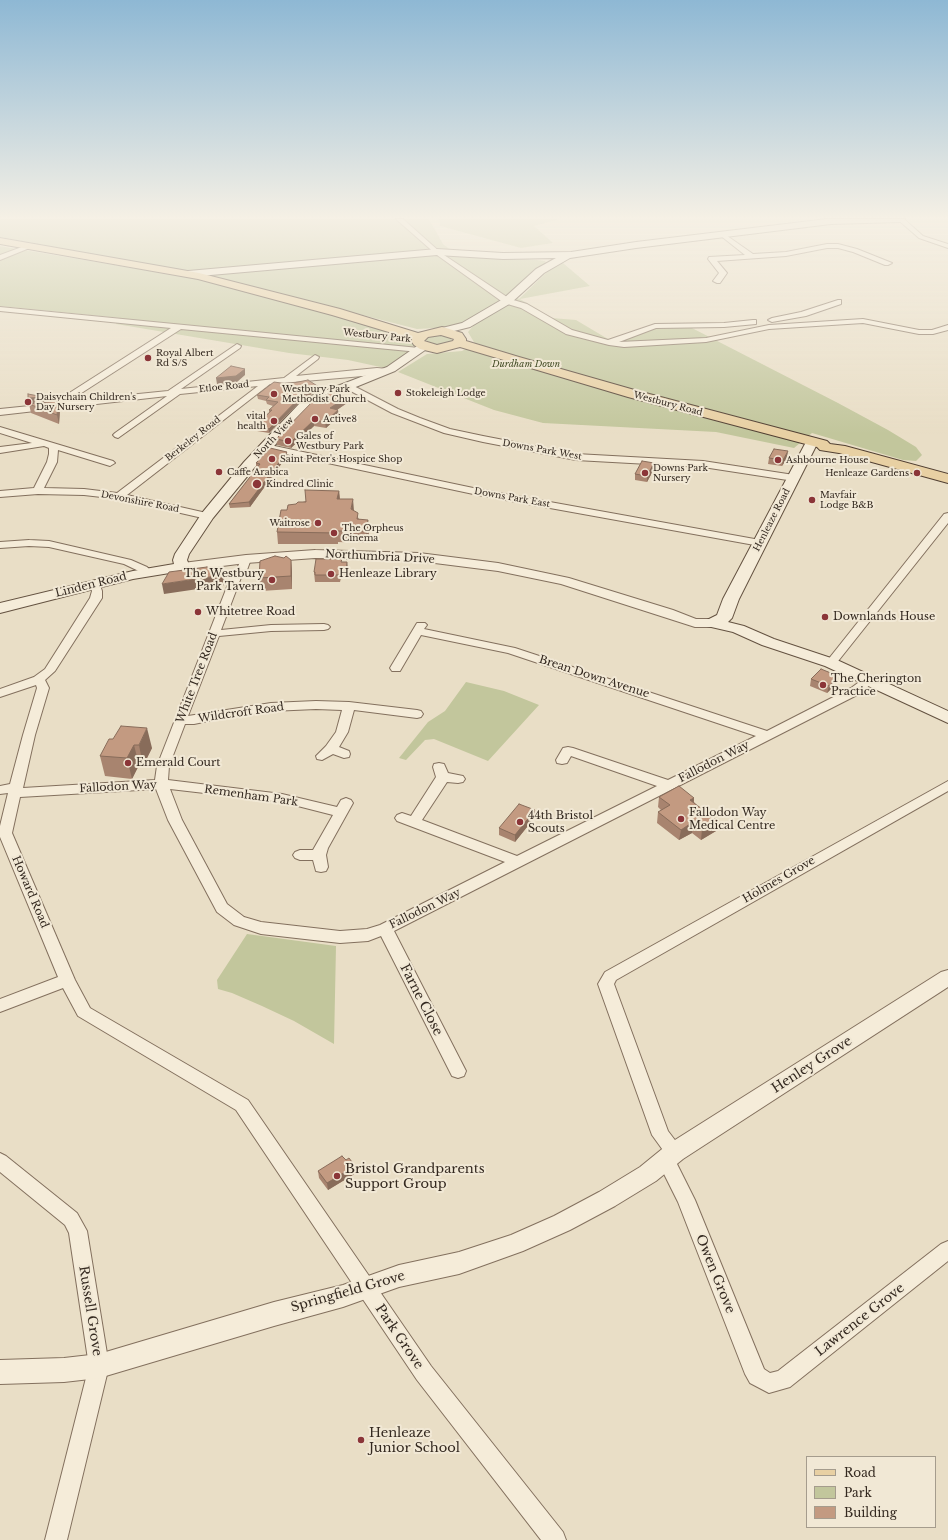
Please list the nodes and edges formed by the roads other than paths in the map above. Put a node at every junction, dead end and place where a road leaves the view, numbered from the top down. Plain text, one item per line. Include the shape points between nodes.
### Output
1 (260, 291) edge
2 (491, 291) edge
3 (519, 291) edge
4 (507, 302) junction
5 (838, 302) dead end
6 (0, 309) edge
7 (466, 325) junction
8 (180, 326) junction
9 (948, 327) edge
10 (442, 331) junction
11 (457, 341) junction
12 (610, 343) junction
13 (237, 346) dead end
14 (419, 346) junction
15 (315, 357) dead end
16 (386, 371) junction
17 (286, 380) junction
18 (267, 383) junction
19 (348, 386) junction
20 (173, 393) junction
21 (62, 405) junction
22 (0, 412) edge
23 (0, 430) edge
24 (118, 435) dead end
25 (817, 443) junction
26 (49, 445) junction
27 (265, 447) junction
28 (0, 450) edge
29 (110, 463) dead end
30 (794, 478) junction
31 (948, 479) edge
32 (38, 491) junction
33 (0, 494) edge
34 (119, 496) junction
35 (207, 516) junction
36 (948, 516) edge
37 (760, 543) junction
38 (0, 545) edge
39 (246, 559) junction
40 (228, 561) junction
41 (183, 567) junction
42 (147, 572) junction
43 (237, 574) junction
44 (95, 584) junction
45 (0, 608) edge
46 (713, 623) junction
47 (324, 627) dead end
48 (215, 633) junction
49 (831, 663) junction
50 (396, 668) dead end
51 (38, 680) junction
52 (870, 680) junction
53 (0, 692) edge
54 (349, 706) junction
55 (417, 714) dead end
56 (946, 714) edge
57 (181, 720) junction
58 (767, 735) junction
59 (344, 754) dead end
60 (562, 760) dead end
61 (458, 779) dead end
62 (161, 784) junction
63 (669, 785) junction
64 (948, 785) edge
65 (0, 790) edge
66 (16, 790) junction
67 (300, 856) dead end
68 (519, 862) junction
69 (385, 929) junction
70 (610, 976) joint
71 (948, 977) edge
72 (67, 980) junction
73 (0, 1006) edge
74 (458, 1071) dead end
75 (242, 1105) joint
76 (671, 1156) junction
77 (0, 1161) edge
78 (948, 1250) edge
79 (366, 1288) junction
80 (99, 1366) junction
81 (0, 1372) edge
82 (768, 1383) joint
83 (56, 1540) edge
84 (555, 1540) edge

1 - 14 main road via 384,325
2 - 4 street
3 - 4 main road
4 - 7 main road
4 - 12 street via 524,306 569,332
5 - 12 street via 803,314 766,321 724,325 655,326
6 - 8 street, Westbury Park
7 - 10 main road
7 - 11 main road
8 - 14 street, Westbury Park
8 - 21 street via 66,399
9 - 12 street via 933,332 919,332 863,321 769,327 706,340 624,345
10 - 11 main road
10 - 14 main road
11 - 14 main road via 443,348
11 - 25 main road, Westbury Road via 633,394
13 - 20 street
14 - 16 main road, North View
15 - 17 street
16 - 17 street, Etloe Road
16 - 19 main road, North View
17 - 18 street, Etloe Road
18 - 20 street, Etloe Road
18 - 34 street, Berkeley Road
19 - 27 main road, North View via 310,401
19 - 30 street, Downs Park West via 417,420 447,431 483,439 576,457 703,464
20 - 21 street, Etloe Road
20 - 24 street
21 - 22 street, Etloe Road
23 - 26 street
25 - 30 main road, Henleaze Road
25 - 31 main road, Westbury Road via 833,450 840,449
26 - 28 street
26 - 29 street
26 - 32 street via 54,454
27 - 35 main road, North View
27 - 37 street, Downs Park East via 478,492
30 - 37 main road, Henleaze Road
32 - 33 street, Devonshire Road
32 - 34 street, Devonshire Road
34 - 35 street, Devonshire Road
35 - 41 main road, North View via 182,554 180,560
36 - 49 street
37 - 46 main road, Henleaze Road via 724,618
38 - 42 street via 49,544 127,562
39 - 40 street, Northumbria Drive
39 - 43 street, White Tree Road via 242,570
39 - 46 street, Northumbria Drive via 358,554 469,563 578,584 695,623
40 - 41 street, Northumbria Drive
40 - 43 street
41 - 42 main road, Linden Road
42 - 44 main road, Linden Road
43 - 48 street, White Tree Road
44 - 45 main road, Linden Road
44 - 51 street via 97,591 94,602 49,671
46 - 49 main road via 723,631 768,642
47 - 48 street
48 - 57 street, White Tree Road
49 - 52 main road
50 - 58 street, Brean Down Avenue via 420,627 511,650
51 - 53 street
51 - 66 street, Howard Road via 43,688
52 - 56 main road
52 - 58 street, Fallodon Way via 855,691
54 - 55 street, Wildcroft Road via 395,706
54 - 57 street, Wildcroft Road via 271,707
54 - 59 street via 342,732 327,753
57 - 62 street, White Tree Road via 163,766
58 - 63 street, Fallodon Way
60 - 63 street via 568,751
61 - 68 street via 441,772 409,820
62 - 66 street, Fallodon Way
62 - 67 street, Remenham Park via 343,807 320,848 320,861
62 - 69 street, Fallodon Way via 175,820 222,908 239,921 261,928 340,937 368,935
63 - 68 street, Fallodon Way
64 - 70 street, Holmes Grove
65 - 66 street, Fallodon Way
66 - 72 street, Howard Road via 5,833
68 - 69 street, Fallodon Way
69 - 74 street, Farne Close
70 - 76 street, Owen Grove via 606,984
71 - 76 street, Henley Grove
72 - 73 street
72 - 75 street, Howard Road via 84,1012
75 - 79 street, Park Grove
76 - 79 street, Springfield Grove via 607,1200 515,1244 459,1263 399,1276
76 - 82 street, Owen Grove via 752,1367 757,1376
77 - 80 street, Russell Grove via 71,1219 78,1232
78 - 82 street, Lawrence Grove via 783,1380
79 - 80 street, Springfield Grove
79 - 84 street, Park Grove via 424,1373
80 - 81 street, Springfield Grove
80 - 83 street, Russell Grove

